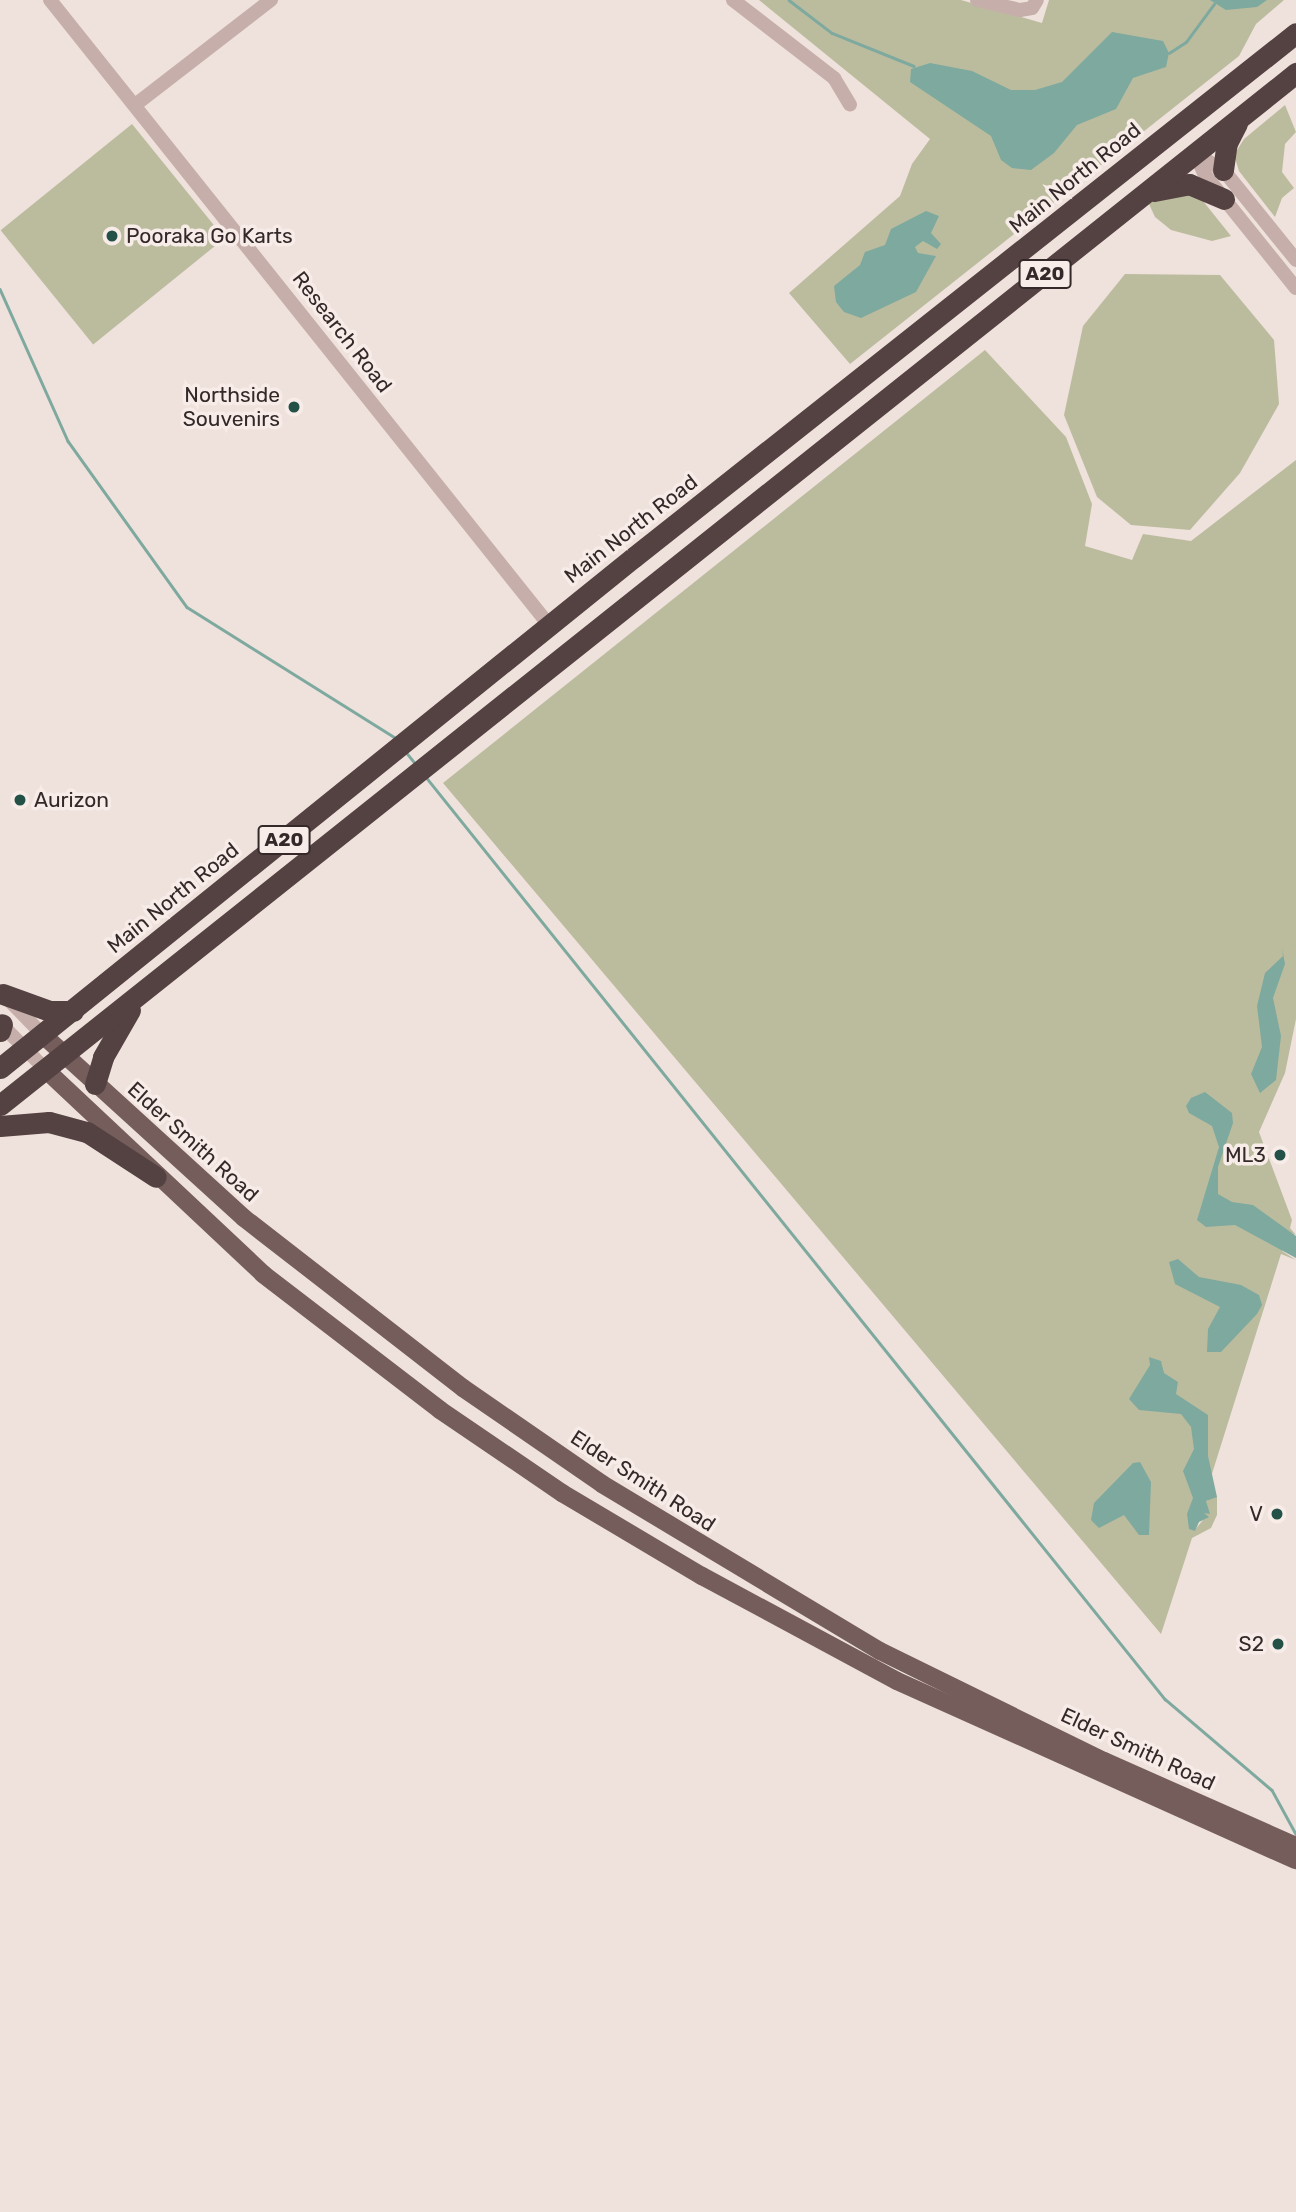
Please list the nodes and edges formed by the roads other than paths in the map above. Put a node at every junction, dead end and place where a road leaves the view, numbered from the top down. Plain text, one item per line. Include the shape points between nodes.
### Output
1 (50, 0) edge
2 (271, 0) edge
3 (733, 0) edge
4 (977, 0) edge
5 (1034, 4) edge
6 (1296, 33) edge
7 (1296, 73) edge
8 (1216, 96) junction
9 (135, 105) junction
10 (850, 105) dead end
11 (1240, 118) junction
12 (1195, 153) junction
13 (1223, 170) junction
14 (1113, 181) junction
15 (1145, 194) junction
16 (1224, 199) junction
17 (1296, 260) edge
18 (1296, 288) edge
19 (549, 625) junction
20 (597, 627) junction
21 (524, 685) junction
22 (2, 992) edge
23 (134, 1002) junction
24 (73, 1011) junction
25 (1, 1026) edge
26 (43, 1035) junction
27 (25, 1049) junction
28 (64, 1056) junction
29 (0, 1068) edge
30 (46, 1070) junction
31 (95, 1084) junction
32 (0, 1105) edge
33 (0, 1126) edge
34 (156, 1177) junction
35 (700, 1544) junction
36 (752, 1577) junction
37 (714, 1583) junction
38 (1291, 1850) edge

1 - 9 street, Research Road
2 - 9 street
3 - 10 street via 834,78
4 - 5 street via 1020,10
6 - 8 highway, Main North Road / A20
7 - 11 highway, A20
8 - 12 highway via 1197,131
8 - 14 highway, Main North Road / A20
9 - 19 street, Research Road
11 - 12 highway, A20
11 - 13 highway via 1227,143
12 - 13 street
12 - 14 highway via 1166,155
12 - 15 highway, A20
12 - 16 street via 1200,168
13 - 17 street
14 - 19 highway, Main North Road / A20
15 - 16 highway via 1189,184
15 - 20 highway, A20
16 - 18 street
19 - 20 highway via 564,632
19 - 21 highway via 548,643
19 - 24 highway, Main North Road / A20
20 - 21 highway, A20
21 - 23 highway, A20
22 - 24 highway via 50,1011
22 - 26 street
23 - 28 highway, A20
23 - 31 highway via 103,1057
24 - 26 highway, Main North Road / A20
25 - 27 street
26 - 27 highway, Main North Road / A20
26 - 28 main road, Elder Smith Road
27 - 29 highway, Main North Road / A20
27 - 30 street
28 - 30 highway, A20
28 - 31 main road, Elder Smith Road
30 - 32 highway, A20
30 - 34 main road, Elder Smith Road
31 - 35 main road, Elder Smith Road via 244,1218 463,1388
33 - 34 highway via 36,1121 69,1126 116,1148
34 - 37 main road, Elder Smith Road via 262,1274 440,1410 562,1493
35 - 36 main road, Elder Smith Road
35 - 37 main road
36 - 37 main road
36 - 38 main road, Elder Smith Road via 880,1651
37 - 38 main road, Elder Smith Road via 897,1681

